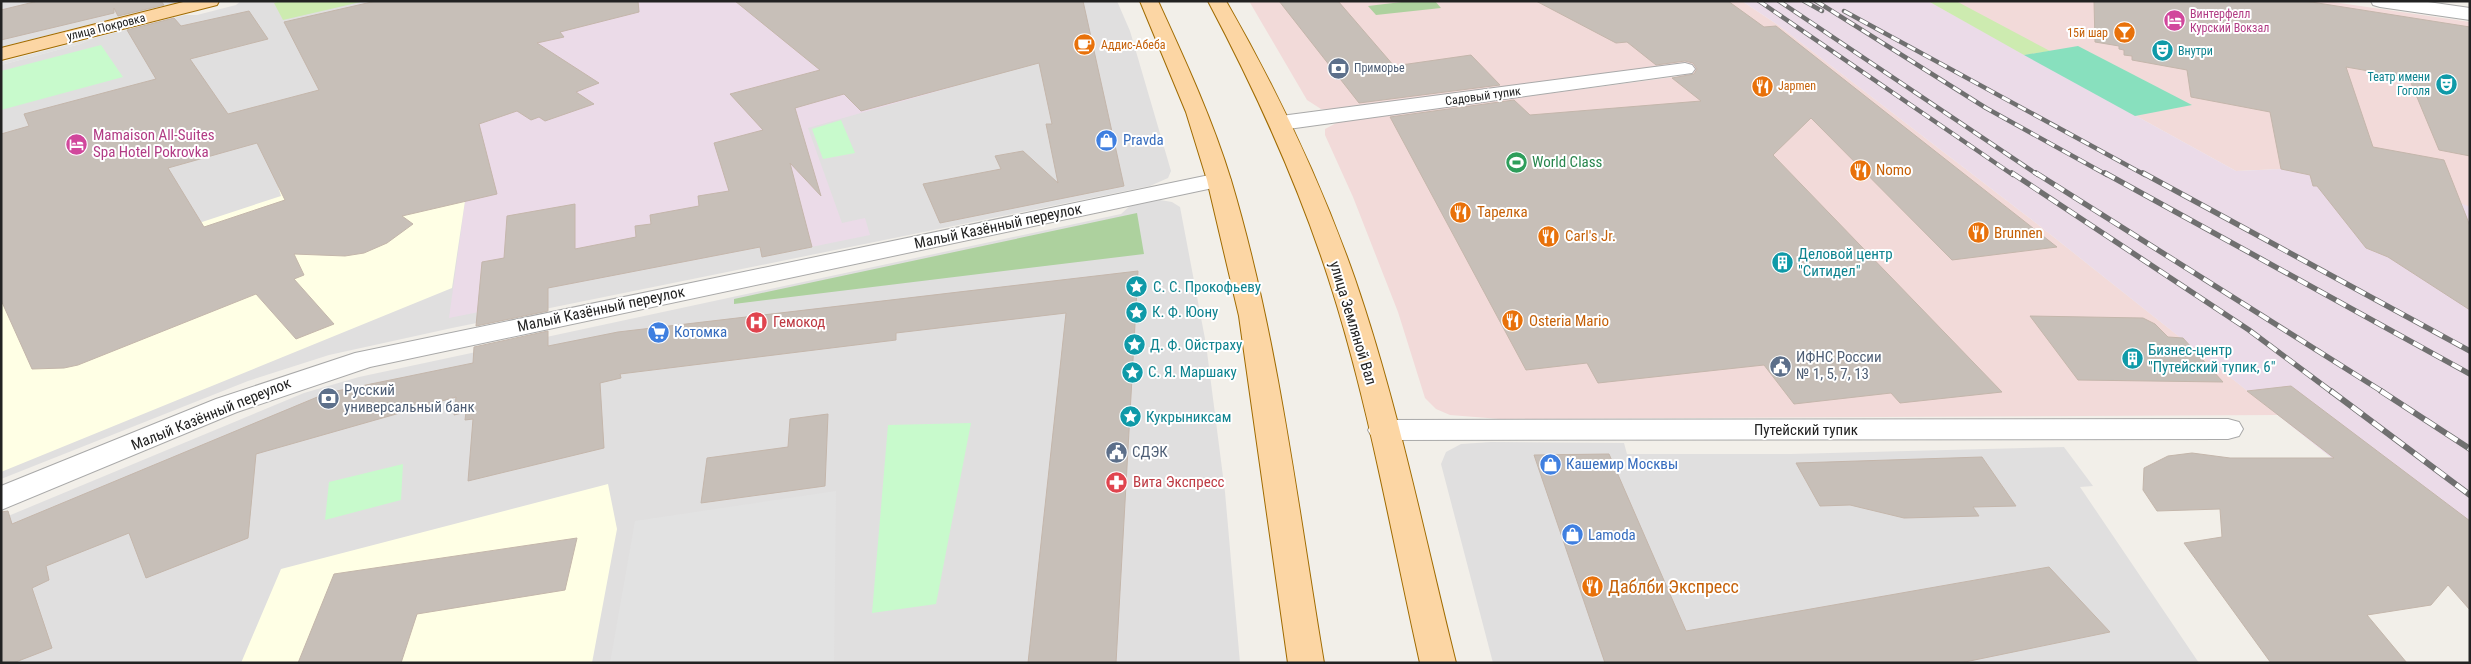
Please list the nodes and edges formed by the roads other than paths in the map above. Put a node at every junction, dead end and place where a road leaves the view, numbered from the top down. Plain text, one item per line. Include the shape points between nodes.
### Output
1 (210, 1) edge
2 (1149, 1) edge
3 (1217, 1) edge
4 (2380, 1) edge
5 (2470, 14) edge
6 (1, 54) edge
7 (1685, 69) dead end
8 (1281, 123) junction
9 (1219, 180) junction
10 (2228, 429) dead end
11 (1383, 430) junction
12 (1, 499) edge
13 (1306, 663) edge
14 (1438, 663) edge

1 - 6 main road, улица Покровка
2 - 9 main road via 1197,112
3 - 8 main road, улица Земляной Вал
4 - 5 street
7 - 8 street, Садовый тупик
8 - 11 main road, улица Земляной Вал via 1328,242 1354,320
9 - 12 street, Малый Казённый переулок via 365,359 304,376 254,395
9 - 13 main road via 1253,316
10 - 11 street, Путейский тупик
11 - 14 main road, улица Земляной Вал

